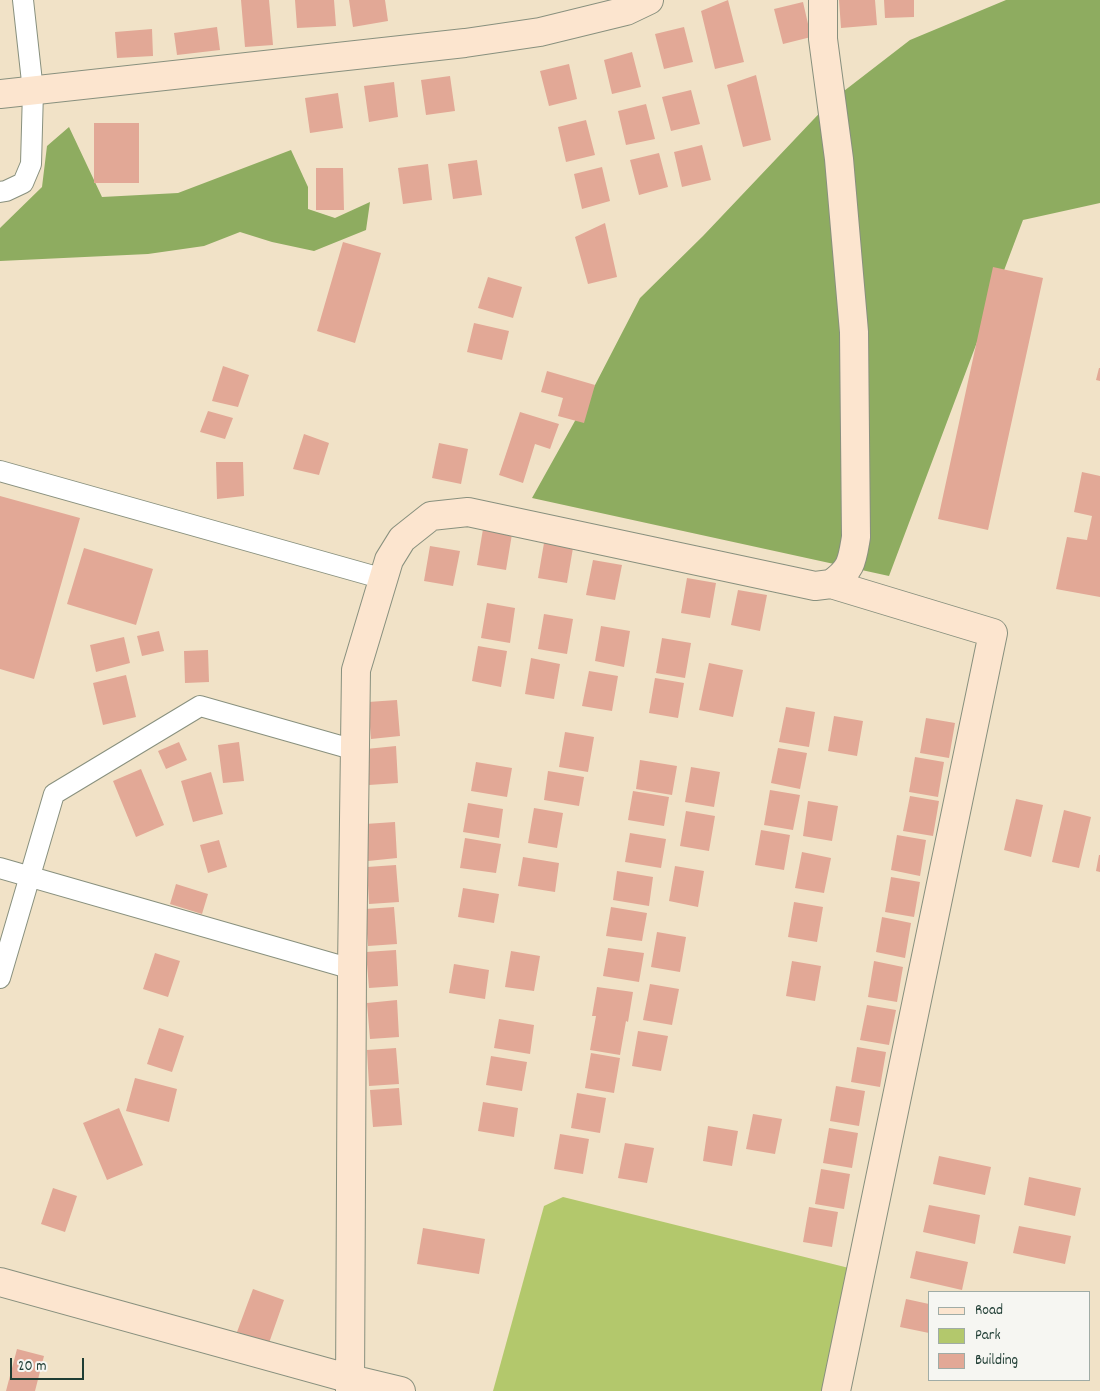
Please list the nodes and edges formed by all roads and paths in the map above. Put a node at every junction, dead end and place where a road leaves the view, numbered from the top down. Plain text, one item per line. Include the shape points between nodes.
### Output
1 (23, 0) edge
2 (650, 0) edge
3 (823, 0) edge
4 (33, 91) junction
5 (0, 94) edge
6 (0, 192) edge
7 (0, 470) edge
8 (384, 579) junction
9 (831, 584) junction
10 (355, 750) junction
11 (0, 868) edge
12 (30, 876) junction
13 (352, 969) junction
14 (0, 978) edge
15 (0, 1282) edge
16 (351, 1385) edge
17 (401, 1391) edge
18 (836, 1391) edge

1 - 4 street
2 - 4 street via 626,12 530,34
3 - 9 street via 823,39 839,159 854,332 856,537 852,562
4 - 5 street
4 - 6 street via 31,164 23,183
7 - 8 street
8 - 9 street via 402,539 431,516 468,512 815,586
8 - 10 street via 356,670
9 - 18 street via 993,634
10 - 12 street via 200,706 54,794
10 - 13 street
11 - 12 street
12 - 13 street
12 - 14 street
13 - 16 street
15 - 16 street
16 - 17 street

